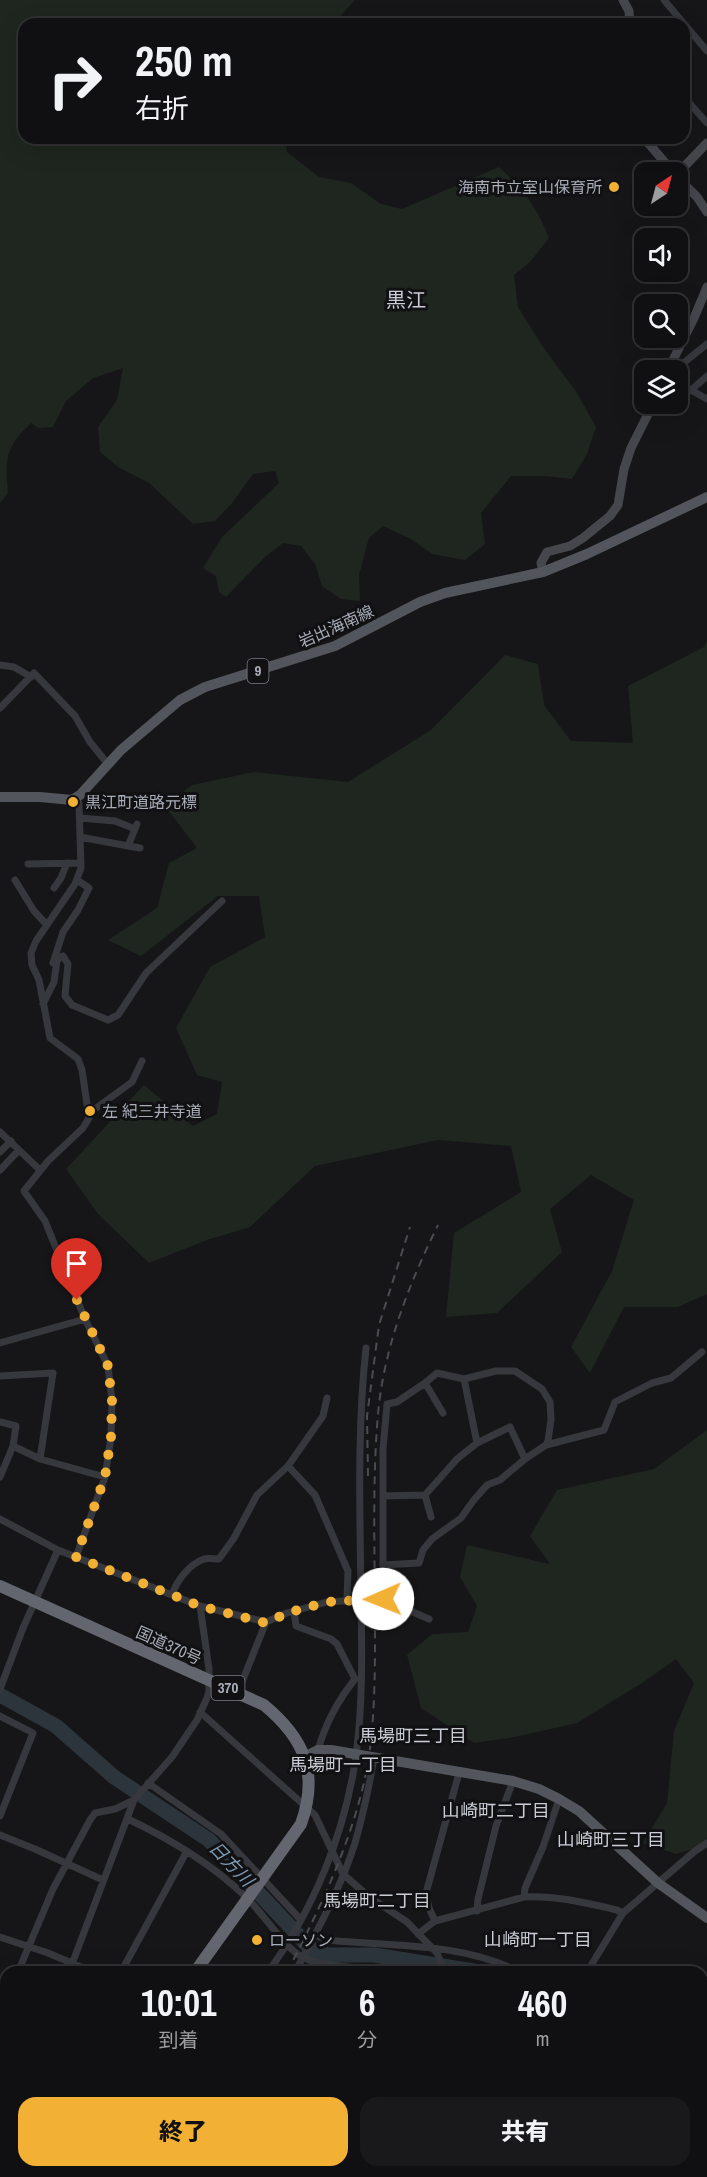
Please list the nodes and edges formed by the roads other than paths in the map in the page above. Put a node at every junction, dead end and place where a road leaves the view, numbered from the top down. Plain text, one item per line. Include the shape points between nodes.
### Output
1 (623, 0) edge
2 (664, 0) edge
3 (630, 18) edge
4 (679, 18) edge
5 (690, 31) edge
6 (707, 51) edge
7 (690, 104) edge
8 (707, 123) edge
9 (707, 143) edge
10 (649, 144) edge
11 (664, 162) edge
12 (688, 165) edge
13 (688, 188) edge
14 (706, 209) edge
15 (707, 287) edge
16 (707, 344) edge
17 (673, 360) edge
18 (687, 360) edge
19 (707, 376) edge
20 (690, 391) joint
21 (707, 399) edge
22 (648, 414) edge
23 (707, 497) edge
24 (543, 572) junction
25 (0, 665) edge
26 (31, 676) junction
27 (0, 708) edge
28 (107, 763) junction
29 (0, 797) edge
30 (76, 799) junction
31 (80, 818) junction
32 (80, 837) junction
33 (128, 846) junction
34 (140, 848) dead end
35 (67, 863) junction
36 (81, 863) junction
37 (28, 864) dead end
38 (15, 880) dead end
39 (77, 880) junction
40 (54, 888) dead end
41 (222, 901) dead end
42 (47, 925) junction
43 (55, 970) junction
44 (43, 1004) junction
45 (142, 1061) dead end
46 (88, 1114) junction
47 (0, 1132) edge
48 (11, 1141) junction
49 (19, 1150) junction
50 (0, 1152) edge
51 (0, 1170) edge
52 (40, 1170) junction
53 (84, 1319) junction
54 (0, 1343) edge
55 (366, 1348) dead end
56 (702, 1352) dead end
57 (0, 1376) edge
58 (464, 1379) junction
59 (424, 1383) junction
60 (327, 1398) dead end
61 (443, 1413) dead end
62 (0, 1422) edge
63 (477, 1443) junction
64 (546, 1445) junction
65 (13, 1446) junction
66 (40, 1459) junction
67 (525, 1459) junction
68 (288, 1466) junction
69 (0, 1477) edge
70 (105, 1477) junction
71 (425, 1495) junction
72 (383, 1496) junction
73 (431, 1517) dead end
74 (0, 1519) edge
75 (58, 1550) junction
76 (76, 1557) junction
77 (383, 1565) junction
78 (0, 1586) edge
79 (172, 1595) junction
80 (383, 1599) junction
81 (347, 1600) junction
82 (361, 1600) junction
83 (34, 1602) junction
84 (200, 1606) junction
85 (294, 1611) junction
86 (429, 1619) dead end
87 (266, 1623) junction
88 (359, 1679) junction
89 (208, 1680) junction
90 (0, 1689) edge
91 (238, 1692) junction
92 (200, 1713) junction
93 (0, 1716) edge
94 (318, 1750) junction
95 (356, 1755) junction
96 (306, 1756) junction
97 (374, 1758) junction
98 (459, 1773) junction
99 (513, 1781) junction
100 (148, 1784) junction
101 (559, 1799) junction
102 (134, 1800) junction
103 (307, 1807) junction
104 (0, 1816) edge
105 (128, 1819) junction
106 (0, 1835) edge
107 (707, 1843) edge
108 (332, 1850) junction
109 (187, 1851) junction
110 (67, 1863) junction
111 (343, 1874) junction
112 (103, 1880) junction
113 (261, 1882) junction
114 (658, 1883) junction
115 (250, 1897) junction
116 (524, 1897) junction
117 (477, 1911) junction
118 (623, 1913) junction
119 (707, 1918) edge
120 (435, 1921) junction
121 (300, 1923) junction
122 (418, 1934) junction
123 (314, 1936) junction
124 (0, 1937) edge
125 (289, 1942) junction
126 (28, 1946) junction
127 (435, 1951) junction
128 (304, 1955) junction
129 (73, 1963) junction
130 (20, 1966) edge
131 (72, 1966) edge
132 (80, 1966) edge
133 (124, 1966) edge
134 (199, 1966) edge
135 (272, 1966) edge
136 (298, 1966) edge
137 (352, 1966) edge
138 (442, 1966) edge
139 (507, 1966) edge
140 (591, 1966) edge

1 - 3 main road
2 - 4 street
5 - 6 street
7 - 8 street
9 - 12 main road
10 - 11 main road
13 - 14 main road
15 - 17 main road
16 - 18 street
19 - 20 street
20 - 21 street
22 - 24 main road via 624,469 618,505 584,538 547,552 541,563
23 - 24 main road, 岩出海南線 / 9
24 - 28 main road, 岩出海南線 / 9 via 445,593 335,646 205,687 180,700
25 - 26 street
26 - 27 street
26 - 28 street via 34,673 75,716
28 - 30 main road, 岩出海南線 / 9
29 - 30 main road
30 - 31 street
31 - 32 street
31 - 33 street via 136,826
32 - 33 street
32 - 36 street
33 - 34 street
35 - 36 street
35 - 37 street
35 - 40 street
36 - 39 street
38 - 42 street
39 - 42 street
39 - 43 street via 89,888 63,932 53,960
41 - 43 street via 146,973 118,1015 108,1020 72,1005 65,996 68,964 63,956 57,960
42 - 44 street via 31,953
43 - 44 street via 54,982
44 - 46 street via 50,1038 78,1059
45 - 46 street via 132,1082
46 - 52 street via 83,1128
47 - 48 street
48 - 49 street
48 - 50 street
49 - 51 street
49 - 52 street
52 - 53 street via 24,1191 45,1221
53 - 54 street
53 - 70 street via 108,1366 112,1401
55 - 82 street via 360,1440
56 - 64 street via 671,1378 615,1402 604,1430
57 - 66 street via 53,1373
58 - 59 street via 437,1373
58 - 63 street
58 - 64 street via 515,1371 542,1389 550,1402
59 - 61 street
59 - 72 street via 397,1402 387,1404 382,1449
60 - 68 street via 323,1416
62 - 65 street via 16,1426
63 - 67 street via 510,1427
63 - 71 street
64 - 67 street
65 - 66 street
65 - 69 street
66 - 70 street
67 - 77 street via 488,1485 461,1518 432,1539 419,1563
68 - 79 street via 257,1496 219,1560 204,1559 194,1566 176,1583
68 - 81 street via 315,1496 348,1571
70 - 76 street
71 - 72 street
71 - 73 street
72 - 77 street
74 - 75 street
75 - 76 street
75 - 83 street
76 - 79 street
77 - 80 street
78 - 83 highway, 国道370号 / 370
79 - 84 street
80 - 82 street
80 - 86 street
81 - 82 street
81 - 85 street
82 - 88 street
83 - 89 highway, 国道370号 / 370
83 - 90 street
84 - 87 street
84 - 89 street
85 - 87 street
85 - 88 street via 296,1626 337,1644
87 - 91 street
88 - 94 street via 345,1692
88 - 95 street
89 - 91 highway, 国道370号 / 370
89 - 92 street via 209,1691
91 - 96 highway, 国道370号 / 370 via 281,1719
92 - 100 street via 172,1757
92 - 103 street
93 - 104 street via 33,1733
94 - 95 main road
94 - 96 main road
95 - 97 main road
95 - 108 street via 349,1795
96 - 103 highway, 国道370号 / 370 via 310,1776
97 - 98 main road
97 - 111 street via 358,1830
98 - 99 main road
98 - 120 street via 426,1893
99 - 101 main road
99 - 117 street via 496,1826
100 - 102 street
100 - 113 street via 221,1834
101 - 114 main road via 595,1825
101 - 116 street
102 - 105 street
102 - 110 street via 95,1813
103 - 108 street
103 - 113 highway, 国道370号 / 370 via 301,1824
105 - 109 street
105 - 112 street
106 - 110 street
107 - 114 street
108 - 111 street
108 - 121 street
109 - 115 street
109 - 133 street
110 - 112 street
110 - 126 street
111 - 122 street
111 - 123 street
112 - 129 street
113 - 115 highway, 国道370号 / 370
113 - 121 street
114 - 118 street
114 - 119 main road
115 - 125 street
115 - 134 highway, 国道370号 / 370
116 - 117 street
116 - 118 street via 568,1900
117 - 120 street
118 - 140 street
120 - 122 street
121 - 125 street
122 - 127 street
123 - 127 street
123 - 128 street
124 - 126 street
125 - 128 street
125 - 135 street
126 - 129 street
126 - 130 street
127 - 138 street
127 - 139 street via 476,1956
128 - 136 street
128 - 137 street via 327,1964
129 - 131 street
129 - 132 street

